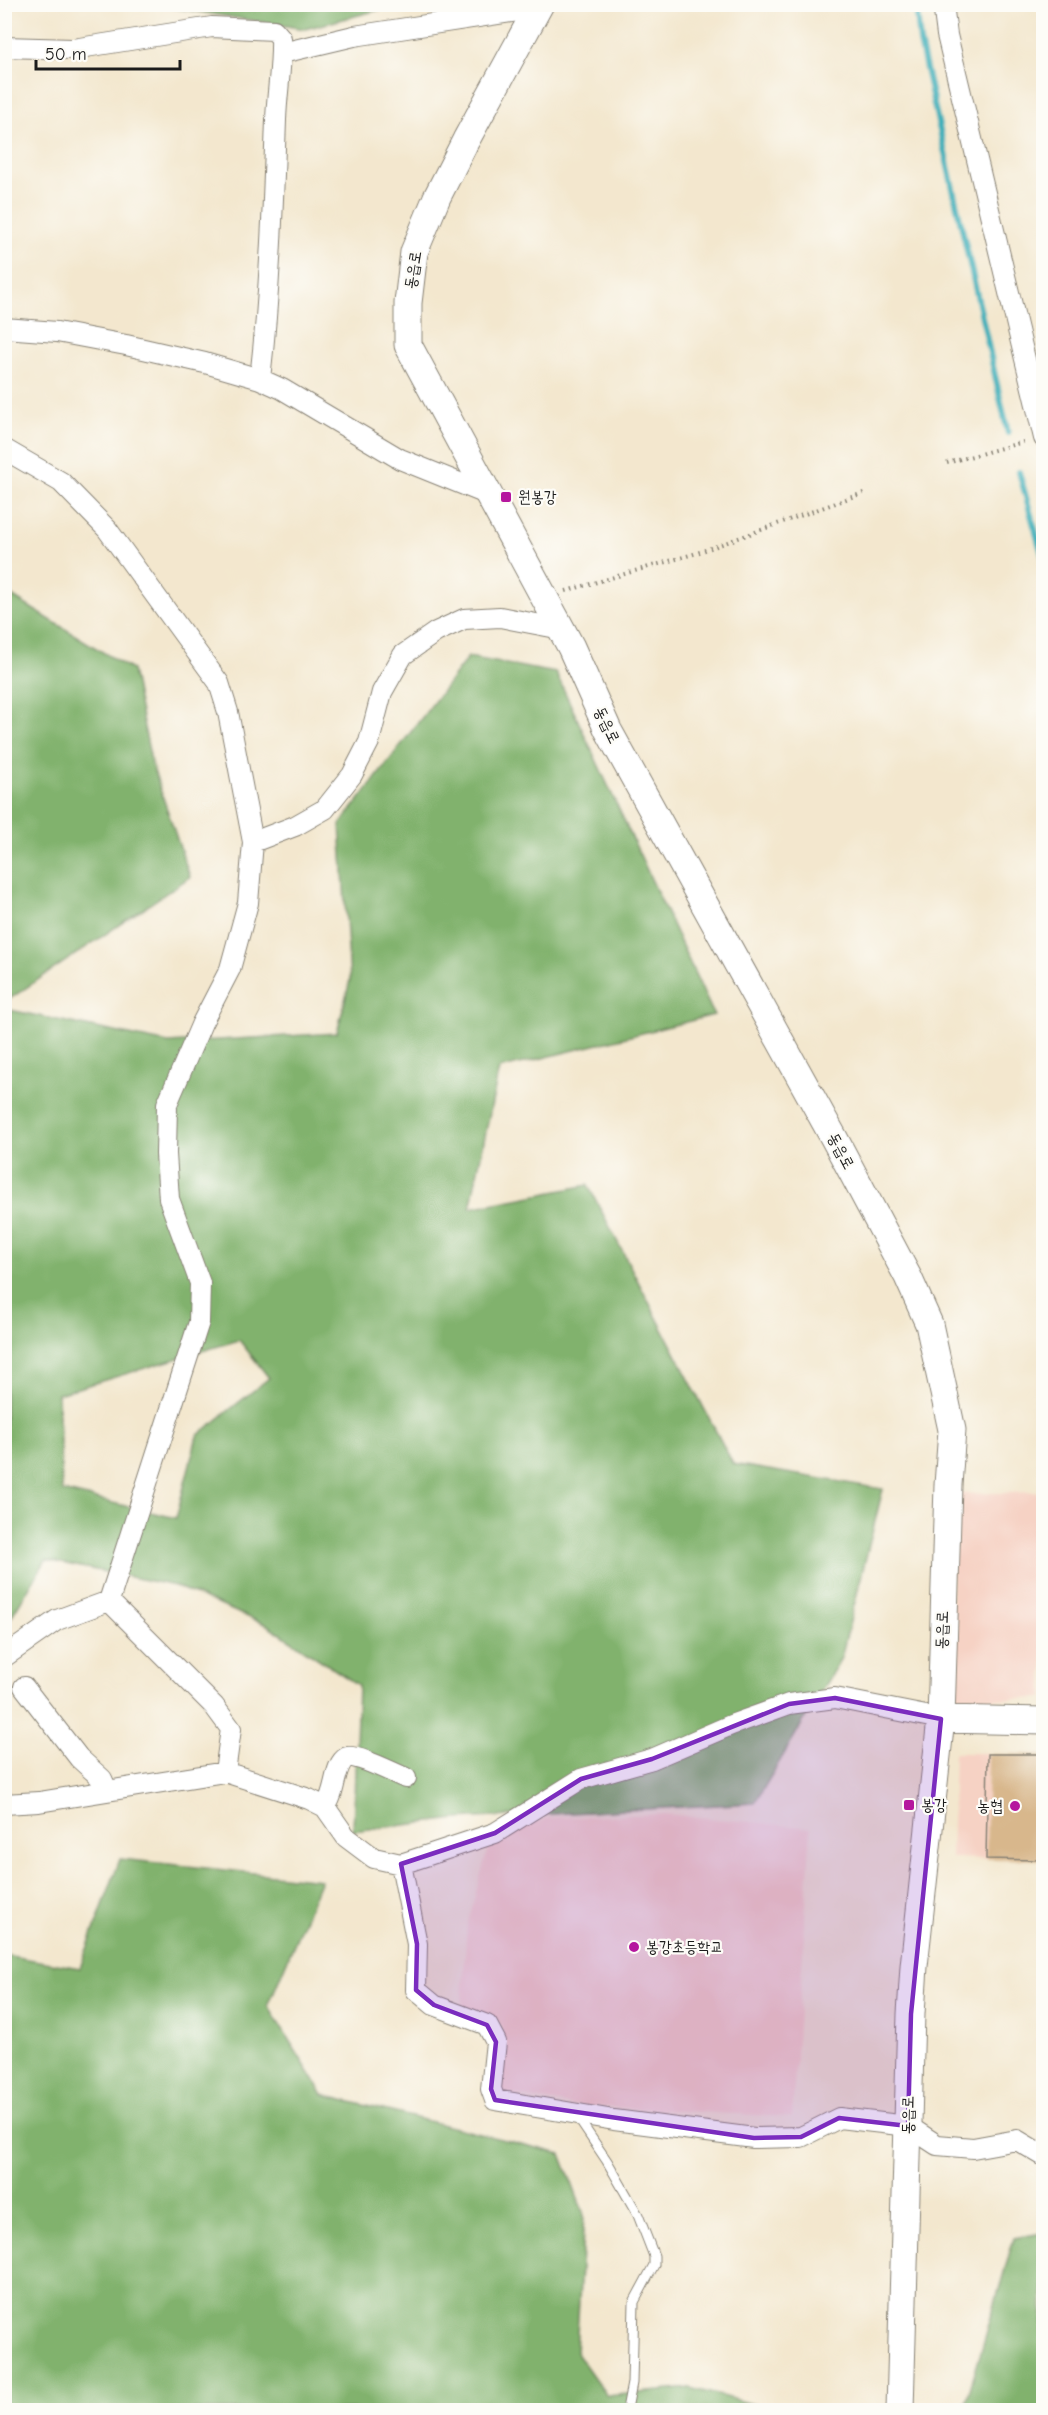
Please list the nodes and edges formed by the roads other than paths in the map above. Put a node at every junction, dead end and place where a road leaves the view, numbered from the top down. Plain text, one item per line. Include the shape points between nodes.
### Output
1 (943, 4) edge
2 (539, 6) edge
3 (4, 47) edge
4 (282, 54) junction
5 (4, 328) edge
6 (260, 379) junction
7 (1043, 437) edge
8 (4, 449) edge
9 (489, 495) junction
10 (562, 629) junction
11 (253, 842) junction
12 (109, 1601) junction
13 (4, 1657) edge
14 (24, 1687) dead end
15 (940, 1719) junction
16 (1044, 1721) edge
17 (225, 1772) junction
18 (406, 1778) dead end
19 (107, 1790) junction
20 (4, 1804) edge
21 (325, 1807) junction
22 (401, 1864) junction
23 (574, 2113) junction
24 (908, 2126) junction
25 (1044, 2156) edge
26 (627, 2409) dead end
27 (900, 2410) edge

1 - 7 street via 947,35
2 - 4 street via 354,36
2 - 9 main road, 동읍로 via 432,208 414,252 408,303 408,345
3 - 4 street via 73,49 212,27 274,30 281,38
4 - 6 street via 268,308
5 - 6 street via 57,332 126,345
6 - 9 street via 400,459
8 - 11 street via 61,482 107,529 219,683
9 - 10 main road, 동읍로
10 - 11 street via 500,618 464,619 436,632 403,655 382,692 365,751 325,809
10 - 15 main road, 동읍로 via 608,730 834,1138 929,1324 952,1430
11 - 12 street via 248,903 230,969 167,1104 169,1199 200,1283 199,1322
12 - 13 street via 57,1620
12 - 17 street via 214,1706 231,1729
14 - 19 street via 79,1758 102,1779
15 - 16 main road
15 - 22 street via 835,1698 789,1704 652,1759 580,1779 495,1833
15 - 24 main road, 동읍로 via 914,1966
17 - 19 street
17 - 21 street
18 - 21 street via 360,1758 347,1757 339,1766 332,1798
19 - 20 street
21 - 22 street via 346,1837 374,1858
22 - 23 street via 417,1944 416,1990 434,2004 487,2025 496,2042 491,2089 495,2100
23 - 24 street via 754,2138 801,2137 839,2118
23 - 26 lane via 638,2215 654,2256 654,2265 634,2302 632,2383
24 - 25 street via 937,2145 973,2148 1017,2140
24 - 27 main road, 동읍로

